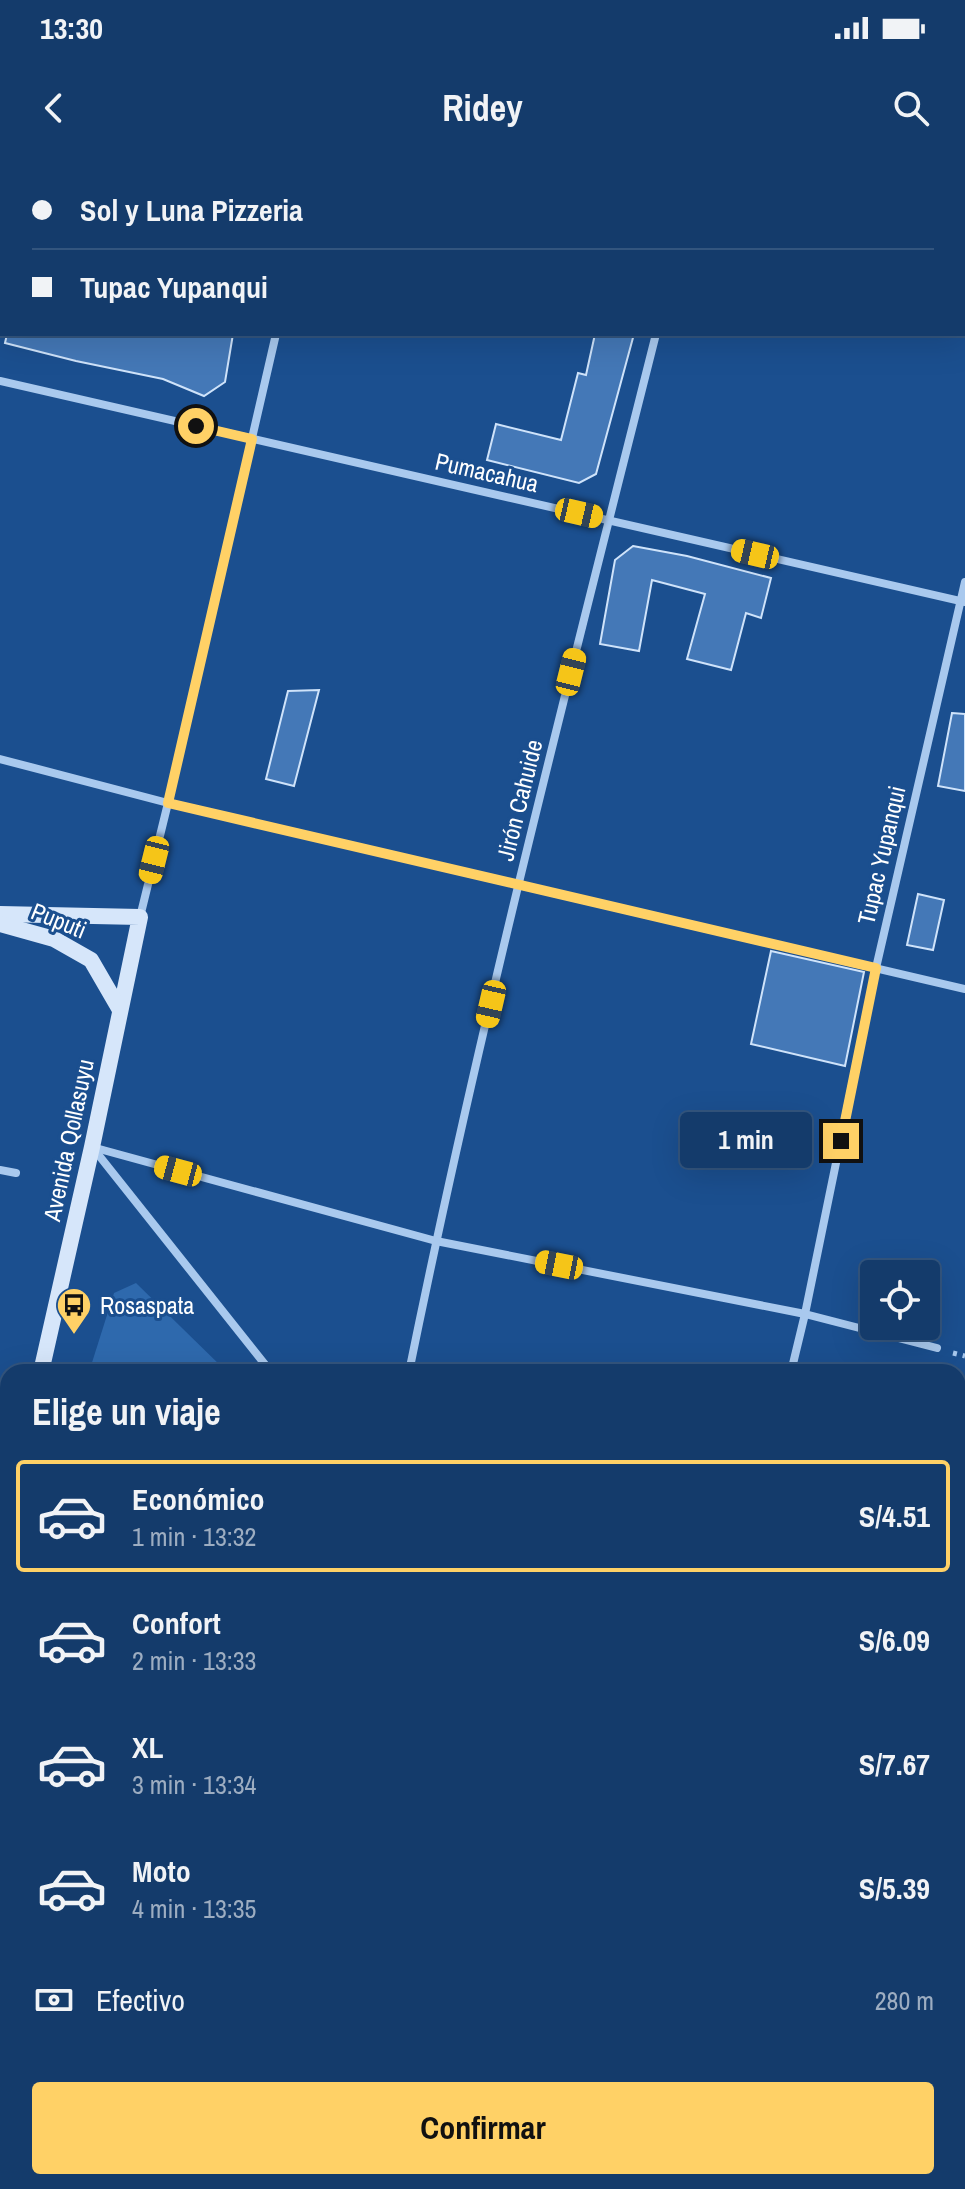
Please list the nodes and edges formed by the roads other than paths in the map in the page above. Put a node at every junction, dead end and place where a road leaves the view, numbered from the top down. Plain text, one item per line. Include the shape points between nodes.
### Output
1 (276, 336) edge
2 (655, 336) edge
3 (0, 381) edge
4 (252, 439) junction
5 (609, 520) junction
6 (965, 582) edge
7 (963, 602) edge
8 (0, 759) edge
9 (168, 803) junction
10 (518, 885) junction
11 (0, 914) edge
12 (140, 917) junction
13 (0, 924) edge
14 (876, 968) junction
15 (965, 989) edge
16 (120, 1010) junction
17 (92, 1147) junction
18 (0, 1170) edge
19 (16, 1173) dead end
20 (436, 1241) junction
21 (805, 1314) junction
22 (937, 1348) dead end
23 (43, 1364) edge
24 (265, 1364) edge
25 (411, 1364) edge
26 (793, 1364) edge

1 - 4 street
2 - 5 street, Jirón Cahuide
3 - 4 street, Pumacahua
4 - 5 street, Pumacahua
4 - 9 street
5 - 7 street, Pumacahua
5 - 10 street, Jirón Cahuide
6 - 7 street, Tupac Yupanqui
7 - 14 street, Tupac Yupanqui
8 - 9 street
9 - 10 street
9 - 12 street
10 - 14 street
10 - 20 street, Jirón Cahuide
11 - 12 street, Puputi
12 - 16 street, Avenida Qollasuyu
13 - 16 street, Puputi via 54,939 91,960
14 - 15 street
14 - 21 street, Tupac Yupanqui
16 - 17 street, Avenida Qollasuyu
17 - 20 street
17 - 23 street, Avenida Qollasuyu
17 - 24 street
18 - 19 street
20 - 21 street
20 - 25 street, Jirón Cahuide
21 - 22 street
21 - 26 street, Tupac Yupanqui

